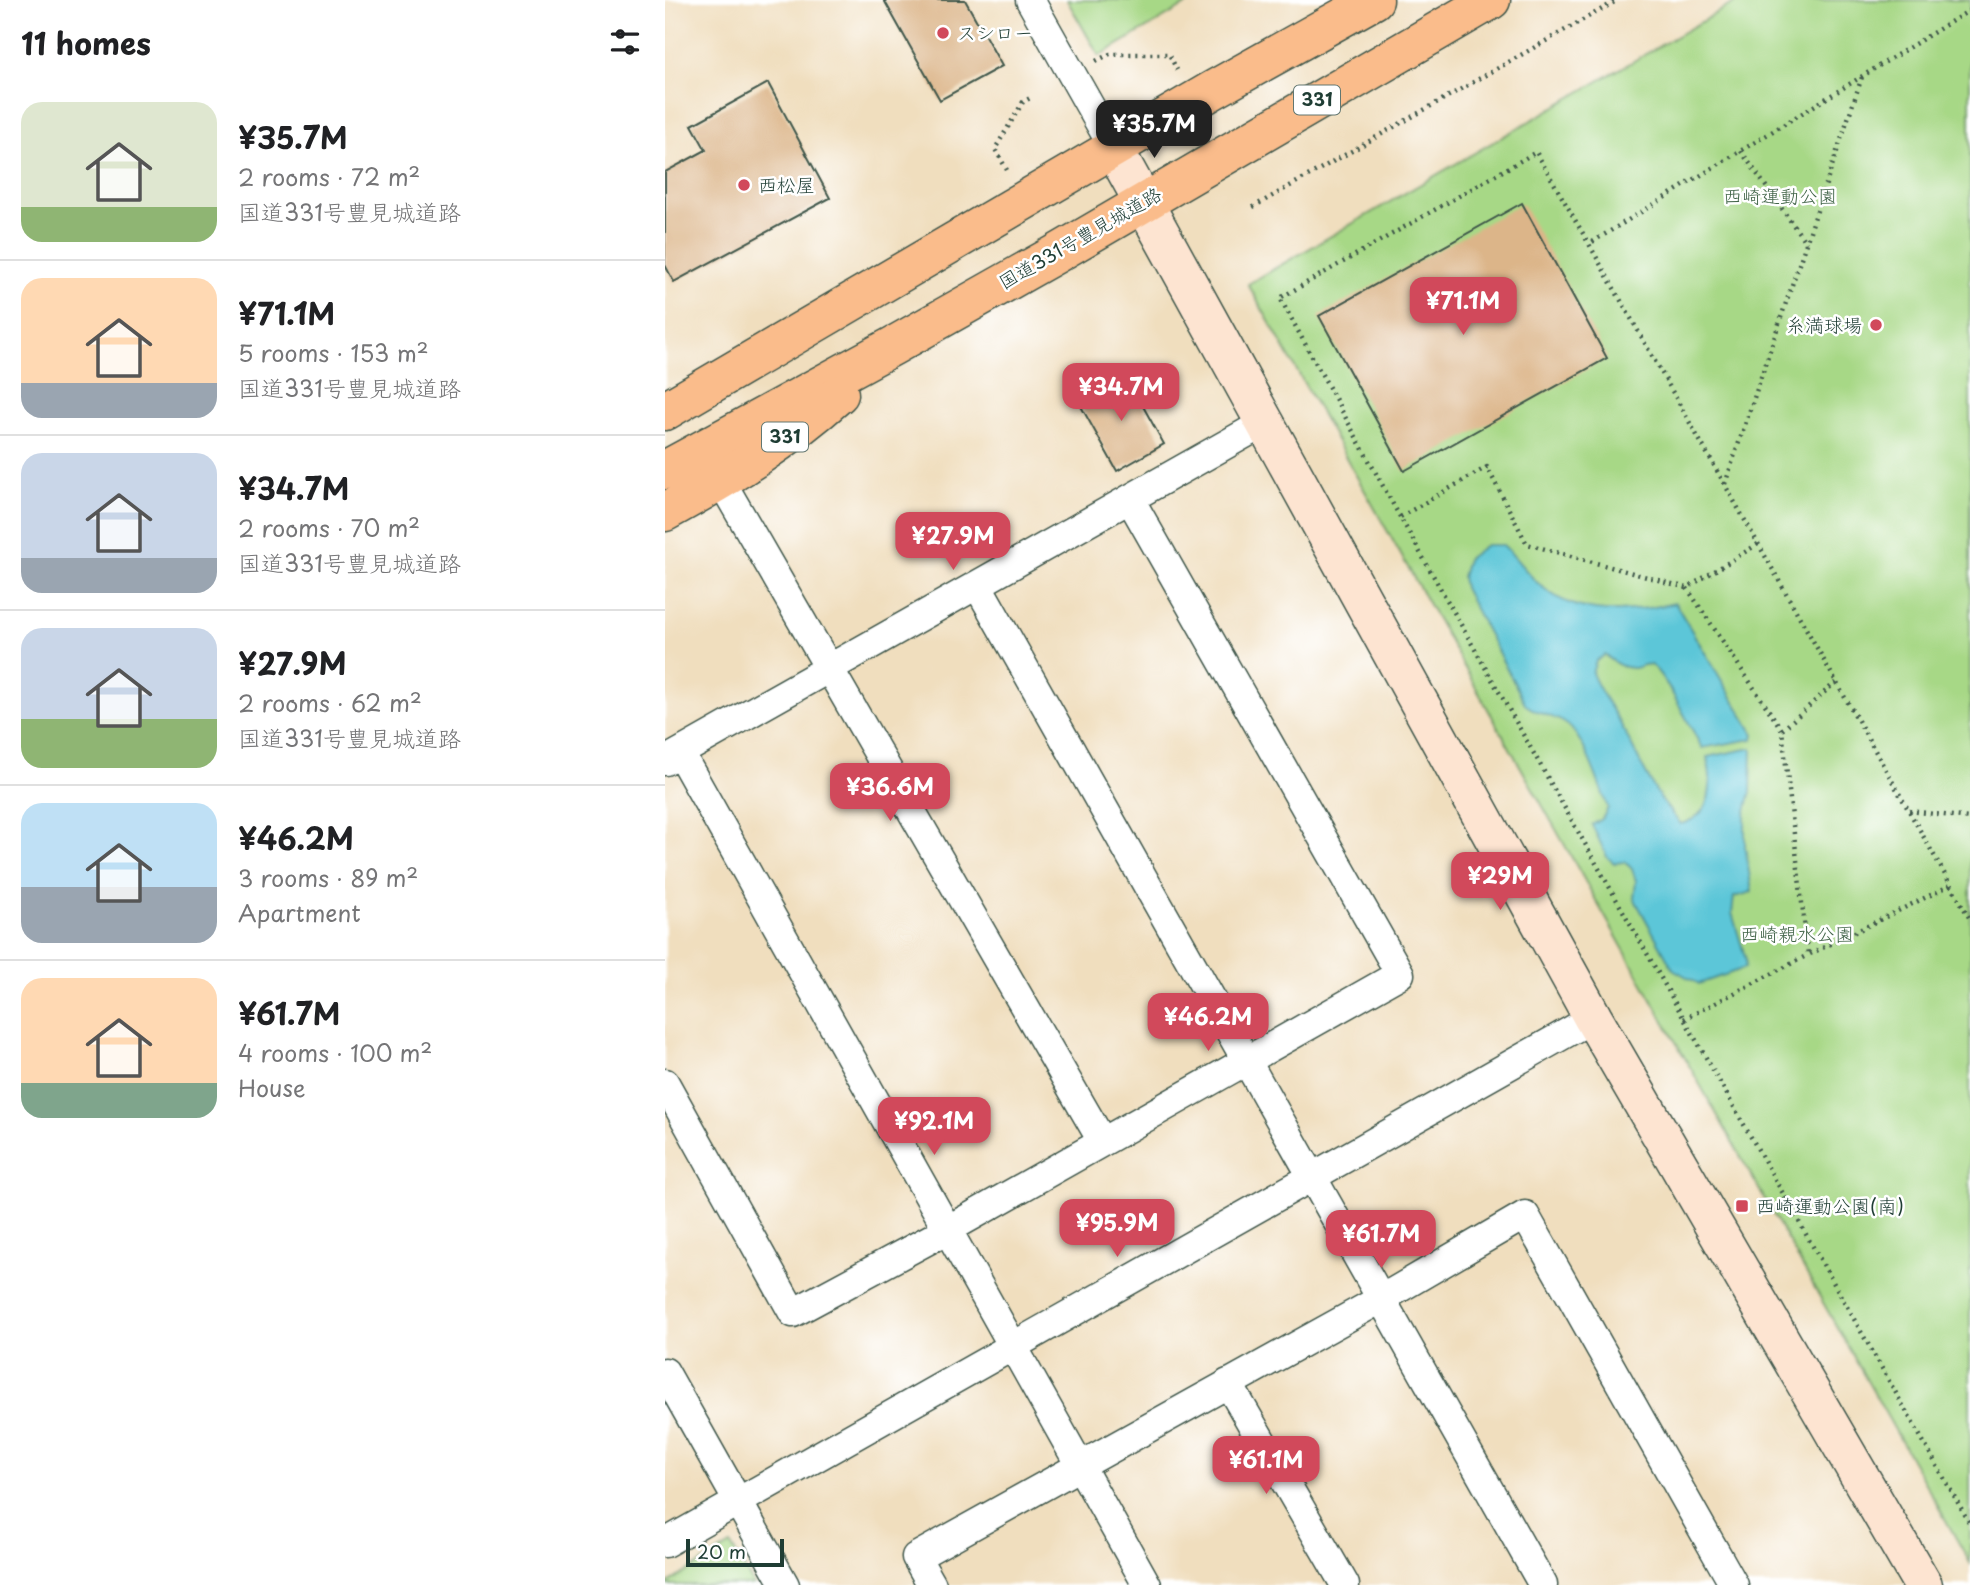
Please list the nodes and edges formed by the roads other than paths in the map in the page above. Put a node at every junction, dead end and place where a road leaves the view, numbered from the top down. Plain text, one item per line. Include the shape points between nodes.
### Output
1 (1030, 0) edge
2 (1491, 0) edge
3 (1359, 4) edge
4 (1113, 148) junction
5 (1144, 202) junction
6 (893, 346) junction
7 (718, 381) junction
8 (665, 394) edge
9 (665, 411) edge
10 (1264, 423) junction
11 (665, 470) edge
12 (721, 481) junction
13 (1130, 499) junction
14 (665, 512) edge
15 (978, 586) junction
16 (830, 668) junction
17 (672, 757) edge
18 (1593, 1018) junction
19 (1246, 1060) junction
20 (665, 1083) edge
21 (1102, 1141) junction
22 (1312, 1177) junction
23 (947, 1230) junction
24 (1381, 1299) junction
25 (1013, 1346) junction
26 (665, 1372) edge
27 (1229, 1383) junction
28 (1080, 1465) junction
29 (738, 1502) junction
30 (665, 1543) edge
31 (785, 1585) edge
32 (932, 1585) edge
33 (1147, 1585) edge
34 (1345, 1585) edge
35 (1543, 1585) edge
36 (1734, 1585) edge
37 (1923, 1585) edge

1 - 4 street
2 - 5 highway, 国道331号豊見城道路 / 331
3 - 4 highway
4 - 5 street
4 - 7 highway
5 - 6 highway, 国道331号豊見城道路 / 331
5 - 10 street
6 - 11 highway, 国道331号豊見城道路 / 331
6 - 12 highway, 331 via 810,420
7 - 8 highway via 685,384
7 - 9 highway
10 - 13 street
10 - 18 street
12 - 14 highway, 331
12 - 16 street
13 - 15 street
13 - 19 street via 1400,974
15 - 16 street
15 - 19 street
16 - 17 street
16 - 21 street
17 - 23 street
18 - 22 street
18 - 37 street
19 - 21 street
19 - 22 street
20 - 23 street via 793,1313
21 - 23 street
22 - 24 street
22 - 25 street
23 - 25 street
24 - 27 street
24 - 35 street
24 - 36 street via 1525,1215
25 - 28 street
25 - 29 street
26 - 29 street
27 - 28 street
27 - 34 street
28 - 32 street via 916,1558
28 - 33 street
29 - 30 street
29 - 31 street

